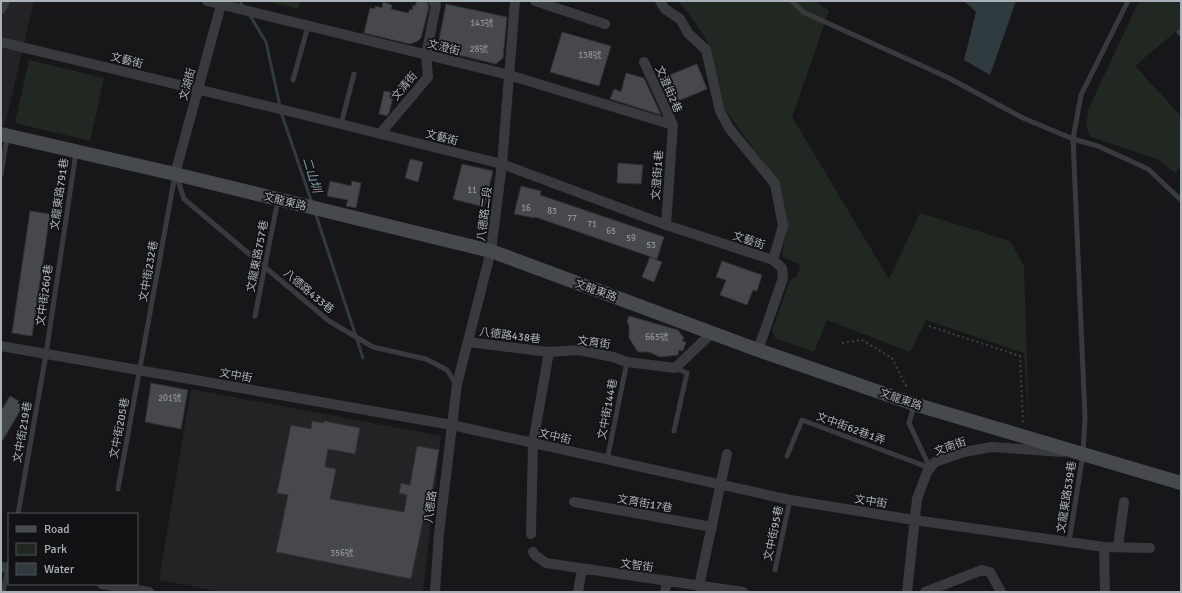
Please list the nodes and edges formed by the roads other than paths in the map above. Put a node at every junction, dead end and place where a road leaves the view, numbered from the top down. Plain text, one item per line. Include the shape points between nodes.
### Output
1 (5, 1) edge
2 (207, 1) edge
3 (433, 1) edge
4 (515, 1) edge
5 (535, 1) edge
6 (660, 1) edge
7 (792, 1) edge
8 (1128, 1) edge
9 (221, 3) edge
10 (1, 9) edge
11 (605, 24) dead end
12 (308, 26) junction
13 (1, 42) edge
14 (426, 55) junction
15 (644, 62) dead end
16 (354, 74) dead end
17 (509, 76) junction
18 (293, 80) dead end
19 (198, 90) junction
20 (342, 124) junction
21 (673, 125) junction
22 (380, 134) junction
23 (4, 135) edge
24 (1074, 139) junction
25 (76, 151) junction
26 (502, 164) junction
27 (1, 174) edge
28 (175, 174) junction
29 (278, 199) junction
30 (1181, 200) edge
31 (666, 225) junction
32 (63, 239) joint
33 (491, 252) junction
34 (773, 260) junction
35 (265, 267) junction
36 (255, 316) dead end
37 (712, 333) junction
38 (468, 342) junction
39 (1, 346) edge
40 (758, 350) junction
41 (549, 352) junction
42 (46, 354) junction
43 (627, 362) junction
44 (675, 368) junction
45 (140, 371) junction
46 (457, 384) junction
47 (914, 404) junction
48 (452, 425) junction
49 (674, 431) dead end
50 (532, 443) junction
51 (728, 454) dead end
52 (1083, 454) junction
53 (786, 456) dead end
54 (607, 460) junction
55 (930, 468) junction
56 (1181, 483) edge
57 (721, 485) junction
58 (118, 489) dead end
59 (790, 500) junction
60 (574, 502) dead end
61 (1124, 502) dead end
62 (18, 513) edge
63 (914, 520) junction
64 (712, 527) junction
65 (531, 534) dead end
66 (1069, 542) junction
67 (1118, 546) junction
68 (1104, 547) junction
69 (1150, 548) dead end
70 (532, 552) dead end
71 (7, 567) edge
72 (582, 570) junction
73 (775, 570) dead end
74 (667, 581) junction
75 (108, 585) edge
76 (699, 586) junction
77 (3, 592) edge
78 (149, 592) edge
79 (435, 592) edge
80 (578, 592) edge
81 (665, 592) edge
82 (743, 592) edge
83 (907, 592) edge
84 (925, 592) edge
85 (1001, 592) edge
86 (1105, 592) edge

1 - 10 street
2 - 9 street, 文澄街
3 - 14 street, 文清街 via 436,5
4 - 17 street, 八德路二段
5 - 11 street
6 - 34 street via 665,9 680,19 688,32 706,50 720,111 729,128 775,184 783,226
7 - 24 lane via 803,12 947,77 1023,118
8 - 24 lane, 文龍東路539巷 via 1081,95
9 - 12 street, 文澄街
9 - 19 street, 文湖街
12 - 14 street, 文澄街
12 - 18 lane
13 - 19 street, 文藝街
14 - 17 street, 文澄街
14 - 22 street, 文清街 via 428,77
15 - 21 street, 文澄街2巷
16 - 20 lane
17 - 21 street, 文澄街
17 - 26 street, 八德路二段
19 - 20 street, 文藝街
19 - 28 street, 文湖街
20 - 22 street, 文藝街
21 - 31 street, 文澄街1巷
22 - 26 street, 文藝街
23 - 25 street, 文龍東路
23 - 27 lane
24 - 30 lane via 1098,146 1148,169
24 - 52 lane, 文龍東路539巷 via 1085,416
25 - 28 street, 文龍東路
25 - 32 lane, 文龍東路791巷
26 - 31 street, 文藝街
26 - 33 street, 八德路二段
28 - 29 street, 文龍東路
28 - 35 lane, 八德路433巷 via 184,199
28 - 45 lane, 文中街232巷
29 - 33 street, 文龍東路
29 - 35 lane, 文龍東路757巷
31 - 34 street, 文藝街
32 - 42 lane, 文中街260巷
33 - 37 street, 文龍東路
33 - 38 street, 八德路二段
34 - 40 street, 文藝街 via 782,268 783,278
35 - 36 lane, 文龍東路757巷
35 - 46 lane, 八德路433巷 via 329,321 373,347 426,359 447,370
37 - 40 street, 文龍東路
37 - 44 street
38 - 41 street, 八德路438巷
38 - 46 street, 八德路二段
39 - 42 street, 文中街
40 - 47 street, 文龍東路
41 - 43 street, 文育街 via 579,350 613,356
41 - 50 street
42 - 45 street, 文中街
42 - 62 lane, 文中街219巷
43 - 44 street, 文育街
43 - 54 lane, 文中街144巷
44 - 49 lane via 687,373
45 - 48 street, 文中街
45 - 58 lane, 文中街205巷
46 - 48 street, 八德路二段
47 - 52 street, 文龍東路
47 - 55 lane via 909,423
48 - 50 street, 文中街
48 - 79 street, 八德路
50 - 54 street, 文中街
50 - 65 street
51 - 57 street
52 - 55 street, 文南街 via 992,447 964,452 935,462
52 - 56 street, 文龍東路
52 - 66 lane, 文龍東路539巷
53 - 55 lane, 文中街62巷1弄 via 802,420
54 - 57 street, 文中街
55 - 63 street, 文南街 via 917,499
57 - 59 street, 文中街
57 - 64 street
59 - 63 street, 文中街
59 - 73 lane, 文中街95巷
60 - 64 street, 文育街17巷
61 - 67 street
63 - 66 street, 文中街
63 - 83 street, 文南街
64 - 76 street
66 - 68 street, 文中街
67 - 68 street, 文中街
67 - 69 street, 文中街
68 - 86 street
70 - 72 street, 文智街 via 546,563
71 - 77 lane
72 - 74 street, 文智街
72 - 80 street
74 - 76 street, 文智街
74 - 81 street
75 - 78 street
76 - 82 street, 文智街
84 - 85 street via 986,570 992,574

